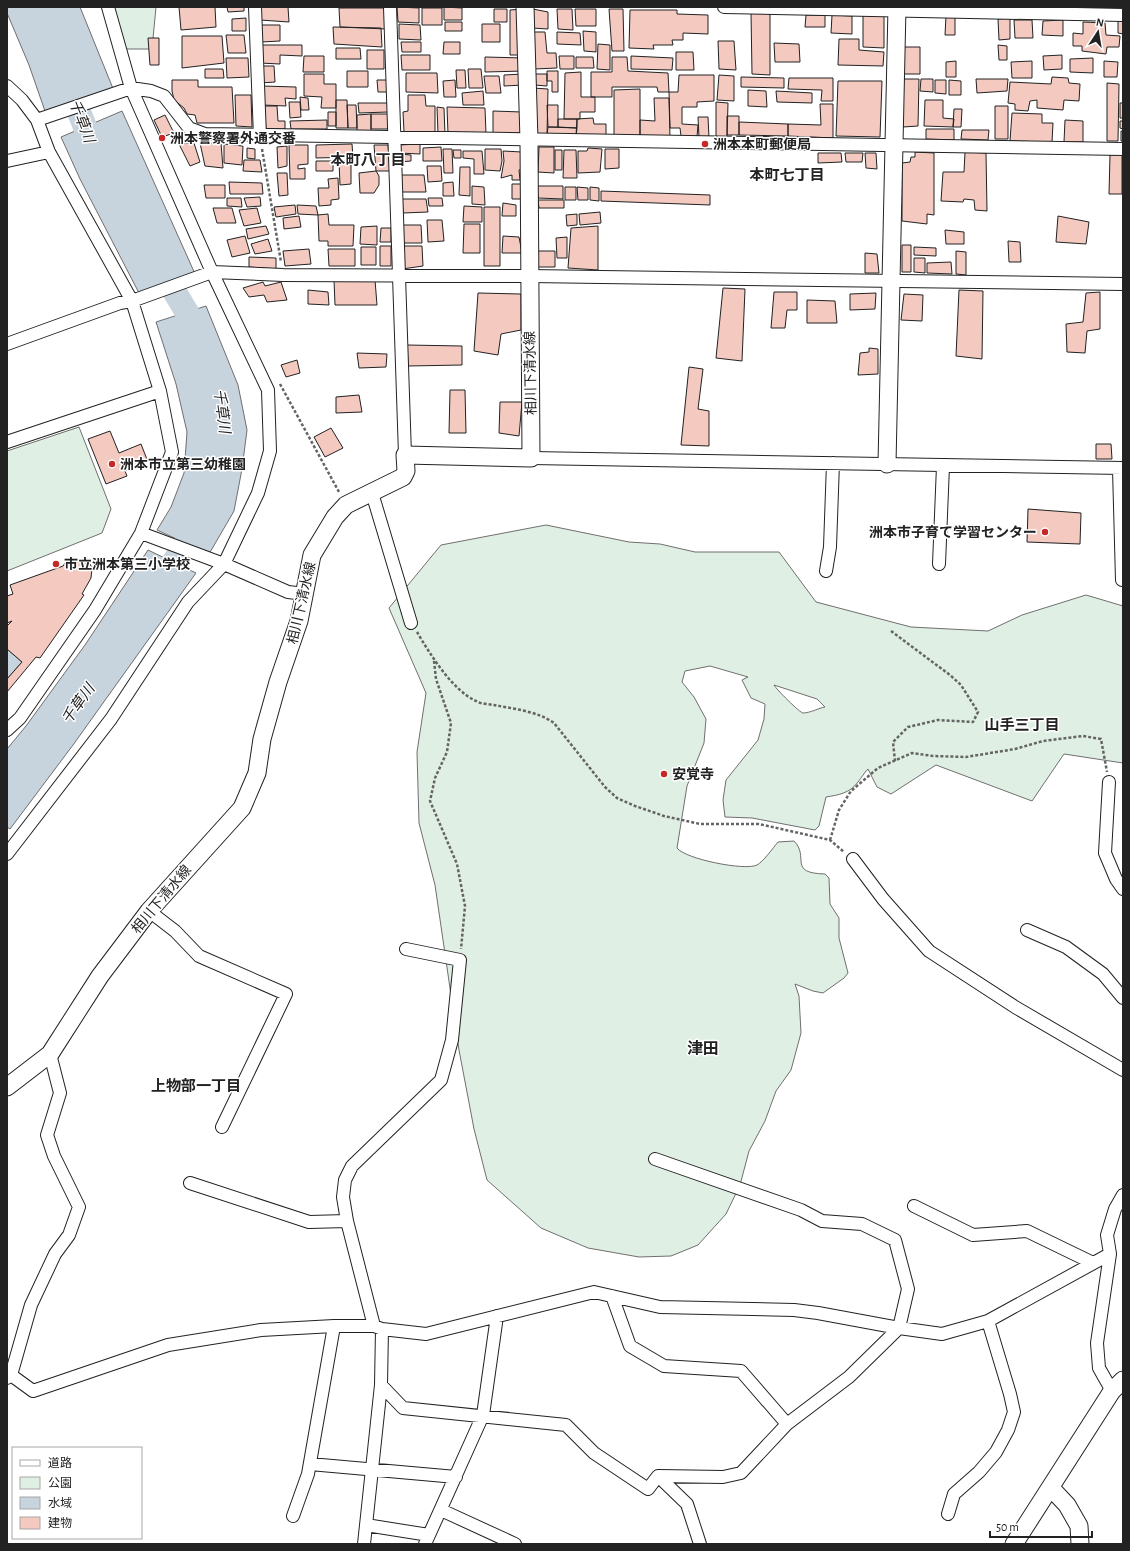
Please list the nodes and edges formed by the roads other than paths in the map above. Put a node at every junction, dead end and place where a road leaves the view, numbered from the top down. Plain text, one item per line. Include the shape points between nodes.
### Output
1 (108, 7) edge
2 (255, 7) edge
3 (390, 7) edge
4 (525, 7) edge
5 (724, 7) edge
6 (897, 8) edge
7 (1123, 15) edge
8 (7, 86) edge
9 (131, 88) junction
10 (37, 120) junction
11 (260, 137) junction
12 (395, 139) junction
13 (529, 140) junction
14 (894, 145) junction
15 (1123, 149) edge
16 (49, 152) junction
17 (7, 162) edge
18 (212, 272) junction
19 (398, 275) junction
20 (529, 276) junction
21 (890, 280) junction
22 (1123, 284) edge
23 (132, 301) junction
24 (7, 344) edge
25 (160, 391) junction
26 (7, 442) edge
27 (404, 455) junction
28 (531, 458) junction
29 (832, 463) junction
30 (887, 464) junction
31 (943, 466) junction
32 (1121, 468) edge
33 (372, 493) junction
34 (141, 533) junction
35 (224, 564) junction
36 (939, 564) dead end
37 (826, 571) dead end
38 (1122, 580) dead end
39 (305, 594) junction
40 (412, 623) road end
41 (7, 730) edge
42 (1109, 782) road end
43 (11, 841) edge
44 (7, 854) edge
45 (852, 859) road end
46 (1123, 889) edge
47 (149, 911) junction
48 (1027, 930) dead end
49 (406, 949) dead end
50 (1123, 998) edge
51 (50, 1054) junction
52 (1123, 1070) edge
53 (7, 1088) edge
54 (222, 1127) dead end
55 (655, 1159) dead end
56 (190, 1183) dead end
57 (1123, 1195) edge
58 (914, 1206) dead end
59 (347, 1221) junction
60 (1110, 1254) junction
61 (1093, 1263) junction
62 (612, 1296) junction
63 (497, 1316) junction
64 (988, 1321) junction
65 (334, 1326) junction
66 (378, 1328) junction
67 (899, 1328) junction
68 (9, 1377) edge
69 (381, 1385) junction
70 (1118, 1386) edge
71 (483, 1415) junction
72 (787, 1424) junction
73 (310, 1464) junction
74 (372, 1470) junction
75 (658, 1476) junction
76 (456, 1477) junction
77 (1050, 1488) junction
78 (441, 1510) junction
79 (948, 1514) dead end
80 (293, 1516) dead end
81 (366, 1525) junction
82 (427, 1540) edge
83 (364, 1544) edge
84 (515, 1544) edge
85 (700, 1544) edge
86 (1014, 1544) edge
87 (1080, 1544) edge

1 - 9 street
2 - 11 street
3 - 12 street
4 - 13 main road, 相川下清水線
5 - 6 street
6 - 7 street
6 - 14 main road
8 - 10 street
9 - 10 street
9 - 11 street via 164,96 189,128 205,134
9 - 18 street
10 - 16 street
11 - 12 street
12 - 13 street
12 - 19 street
13 - 14 street
13 - 20 main road, 相川下清水線
14 - 15 street
14 - 21 main road
16 - 17 street
16 - 23 street
18 - 19 street
18 - 23 street
18 - 35 street via 268,390 270,451 258,493
19 - 20 street
19 - 27 street
20 - 21 street
20 - 28 main road, 相川下清水線
21 - 22 street
21 - 30 main road
23 - 24 street via 120,303
23 - 25 street
25 - 26 street
25 - 34 street via 172,452
27 - 28 main road
27 - 33 main road, 相川下清水線 via 406,471 403,477
28 - 29 street
29 - 30 street
29 - 37 street via 830,547
30 - 31 street
31 - 32 street
31 - 36 street
32 - 38 street
33 - 39 main road, 相川下清水線 via 346,505 335,517 312,555
33 - 40 street
34 - 35 street
34 - 41 street via 95,610 20,718
35 - 39 street via 288,592
35 - 43 street via 188,602 111,719 45,806
39 - 47 main road, 相川下清水線 via 262,739 257,773 242,808
42 - 46 street via 1105,853
43 - 44 street
45 - 52 street via 929,951 1015,1007
47 - 51 main road, 相川下清水線 via 100,976
47 - 54 street via 175,931 199,956 286,994
48 - 50 street via 1066,947 1103,974
49 - 59 street via 460,960 452,1040 441,1080 352,1166 345,1180 343,1197
51 - 53 main road, 相川下清水線
51 - 68 street via 60,1093 48,1135 54,1156 79,1207 70,1234 55,1254 31,1305
55 - 67 street via 801,1210 822,1221 862,1224 894,1240 908,1289
56 - 59 street via 309,1222
57 - 60 street via 1107,1235
58 - 61 street via 973,1235 1026,1231
59 - 66 street
60 - 61 street
60 - 70 street via 1097,1343 1099,1368
61 - 64 street
62 - 63 street via 594,1292
62 - 67 street via 660,1307 818,1313
62 - 72 street via 630,1346 664,1366 741,1371
63 - 66 street via 426,1334
63 - 71 street
64 - 67 street via 942,1334
64 - 79 street via 1014,1412 996,1452 979,1472 954,1494
65 - 66 street
65 - 68 street via 261,1330 168,1345 33,1391
65 - 73 street
66 - 69 street
67 - 72 street via 849,1377
69 - 71 street via 404,1408
69 - 74 street
70 - 77 main road
71 - 75 street via 566,1425 594,1453 648,1489
71 - 76 street
72 - 75 street via 741,1473 723,1478
73 - 74 street
73 - 80 street
74 - 76 street
74 - 81 street
75 - 85 street via 688,1504
76 - 78 street
77 - 86 main road
77 - 87 main road via 1067,1505 1079,1526
78 - 82 street
78 - 84 street
81 - 82 street
81 - 83 street

